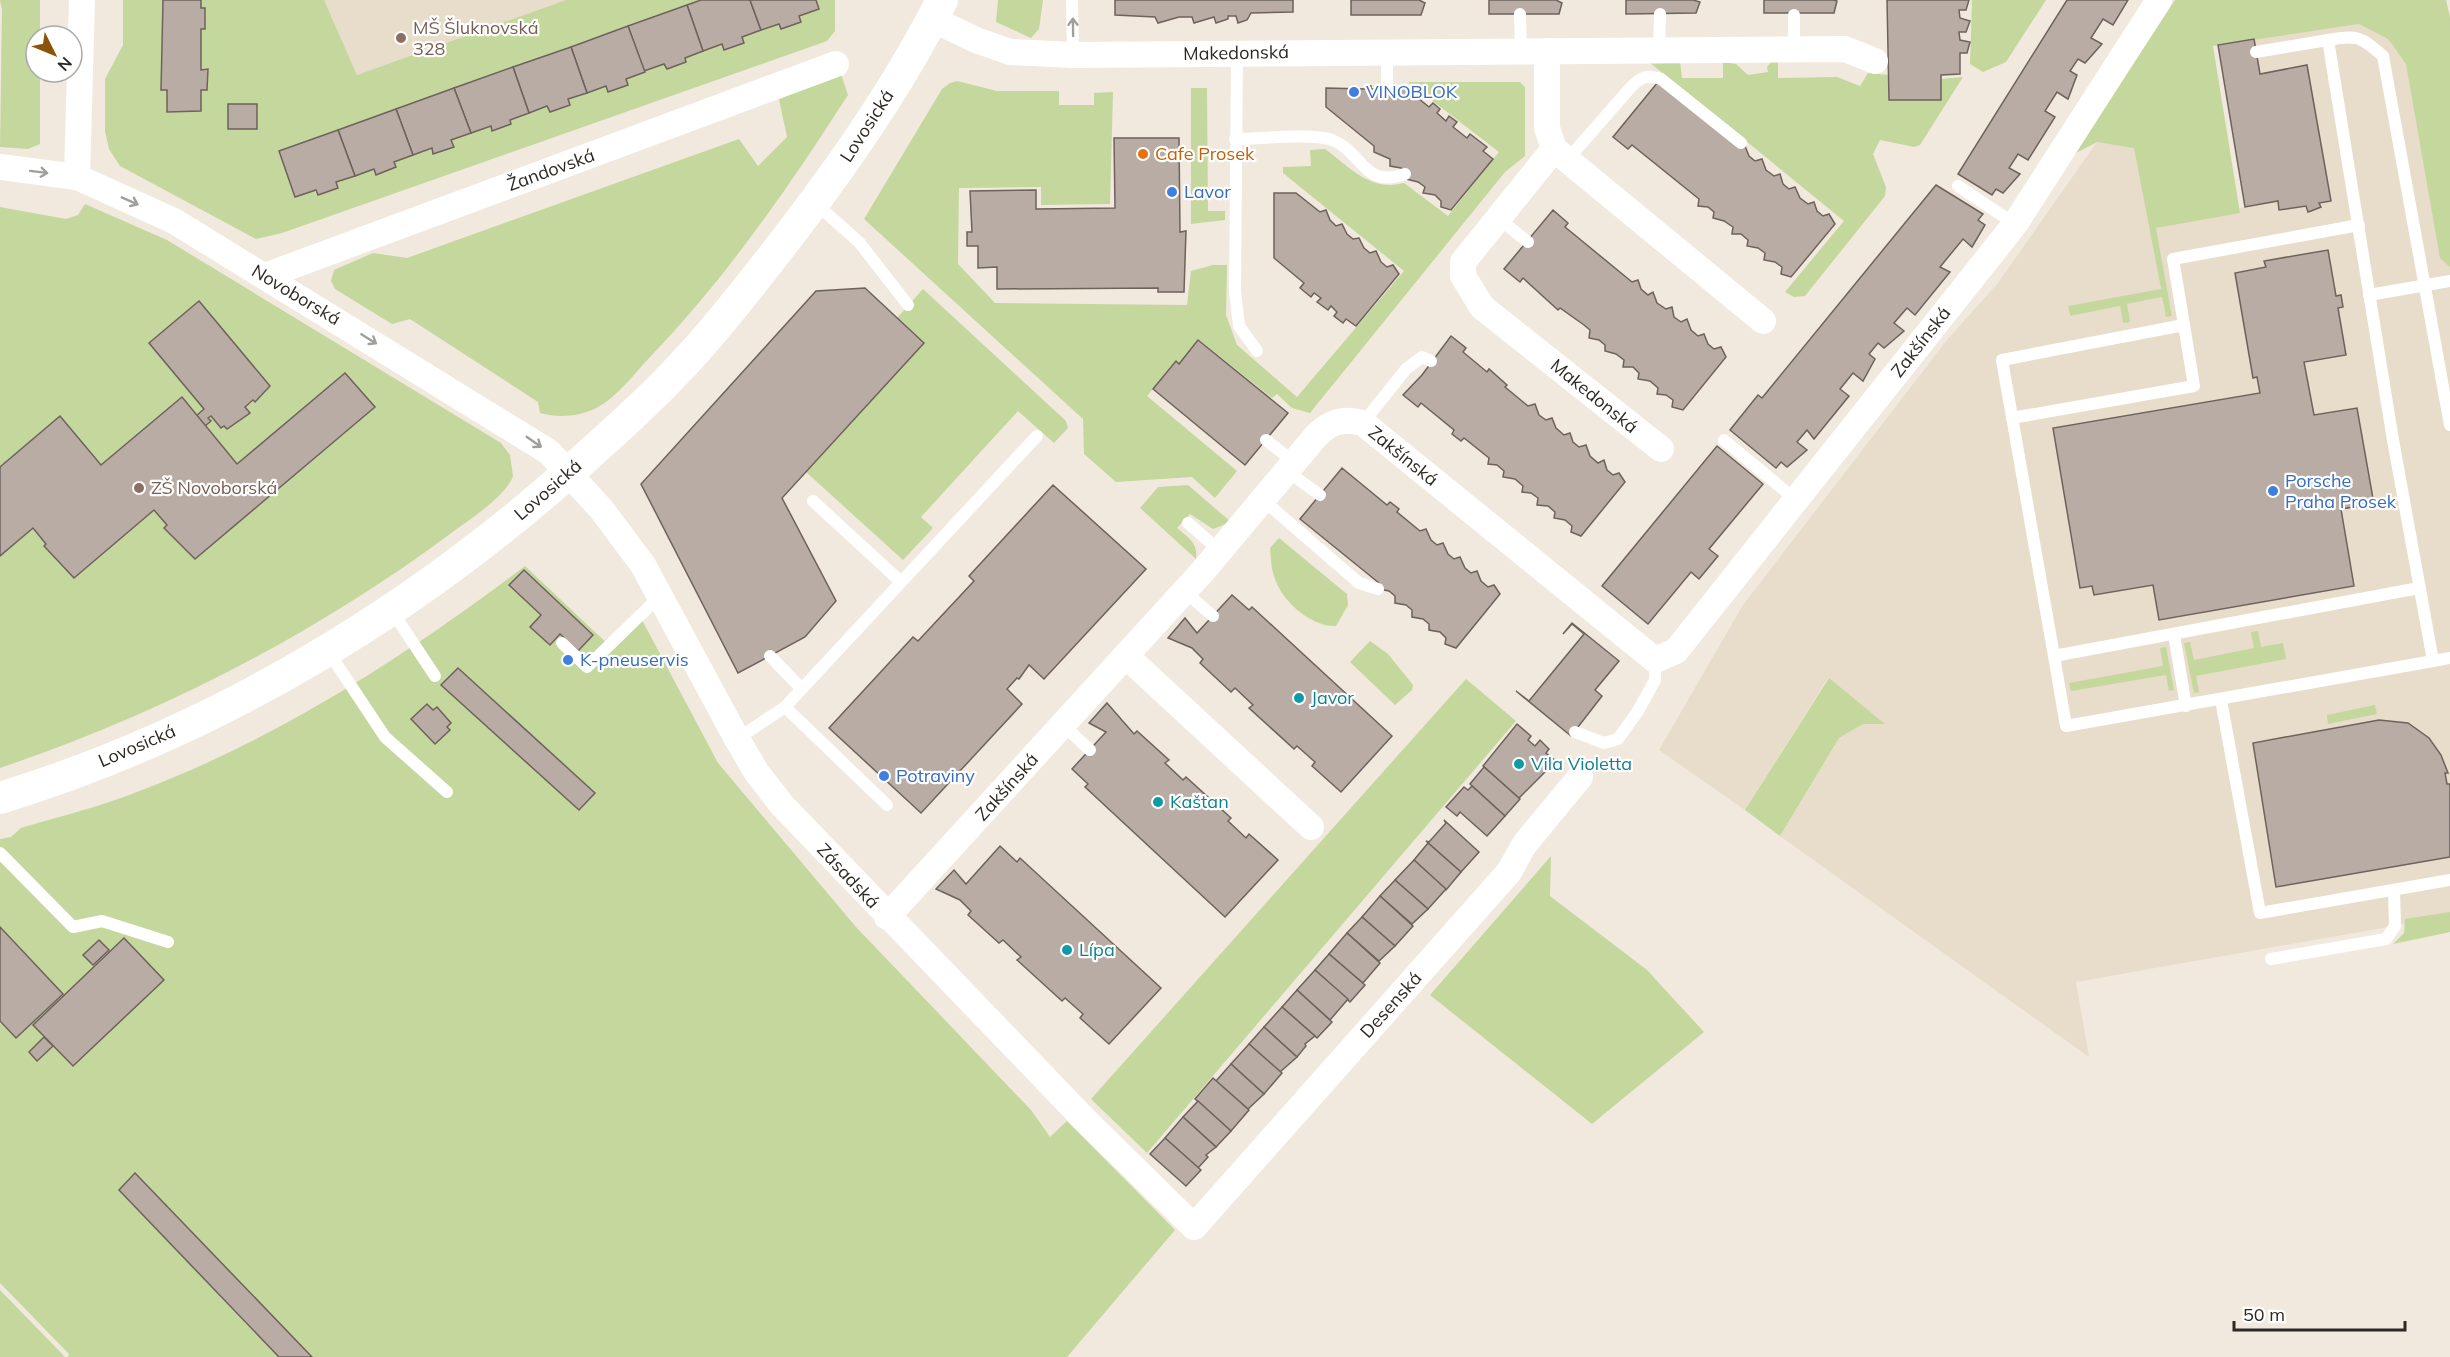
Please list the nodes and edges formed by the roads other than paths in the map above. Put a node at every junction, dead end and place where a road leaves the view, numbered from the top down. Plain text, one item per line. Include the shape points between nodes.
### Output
1 (82, 0) edge
2 (1072, 0) edge
3 (2159, 0) edge
4 (937, 10) edge
5 (1521, 14) dead end
6 (1660, 14) dead end
7 (1794, 15) dead end
8 (2328, 40) junction
9 (1794, 49) junction
10 (1547, 51) junction
11 (1659, 51) junction
12 (1387, 52) junction
13 (1521, 52) junction
14 (2256, 52) dead end
15 (1237, 53) junction
16 (1073, 55) junction
17 (1875, 61) dead end
18 (836, 64) dead end
19 (1387, 89) dead end
20 (1235, 139) junction
21 (1741, 143) dead end
22 (1561, 154) junction
23 (0, 167) edge
24 (1405, 174) dead end
25 (77, 177) junction
26 (1959, 186) dead end
27 (814, 202) junction
28 (1498, 218) junction
29 (2015, 224) junction
30 (2359, 225) junction
31 (1528, 242) dead end
32 (265, 276) junction
33 (2450, 281) edge
34 (2424, 286) junction
35 (2369, 295) junction
36 (908, 305) dead end
37 (1763, 321) dead end
38 (2184, 325) junction
39 (1257, 351) dead end
40 (1431, 362) dead end
41 (2012, 418) junction
42 (1363, 423) junction
43 (2450, 425) edge
44 (1037, 436) dead end
45 (1266, 440) dead end
46 (1724, 440) dead end
47 (1661, 449) dead end
48 (1291, 466) junction
49 (569, 472) junction
50 (1320, 495) dead end
51 (1263, 500) junction
52 (1796, 500) junction
53 (813, 501) dead end
54 (1188, 523) dead end
55 (1220, 551) junction
56 (902, 582) junction
57 (2419, 588) junction
58 (1378, 589) dead end
59 (1185, 592) junction
60 (660, 596) junction
61 (392, 611) junction
62 (1213, 616) dead end
63 (2174, 635) junction
64 (562, 643) dead end
65 (327, 650) junction
66 (1126, 656) junction
67 (2054, 656) junction
68 (770, 657) dead end
69 (2450, 658) edge
70 (1655, 660) junction
71 (2433, 662) junction
72 (435, 676) dead end
73 (802, 688) junction
74 (2221, 700) junction
75 (2186, 706) junction
76 (785, 707) junction
77 (1063, 725) junction
78 (1575, 732) dead end
79 (737, 739) junction
80 (1090, 750) dead end
81 (1580, 777) dead end
82 (447, 792) dead end
83 (0, 798) edge
84 (887, 805) dead end
85 (1311, 828) dead end
86 (0, 853) edge
87 (2450, 880) edge
88 (2394, 890) junction
89 (887, 917) junction
90 (168, 942) dead end
91 (2271, 959) dead end
92 (1194, 1227) joint

1 - 25 street
16 -> 2 lane
3 - 29 street, Zakšínská
4 - 16 street, Makedonská via 976,40 1010,52
4 - 27 street, Lovosická via 849,158
5 - 13 lane
6 - 11 lane
7 - 9 lane
8 - 14 lane
8 - 30 lane
8 - 34 lane via 2350,36 2364,40 2383,56
9 - 11 street, Makedonská
9 - 17 street, Makedonská via 1845,49
10 - 11 street, Makedonská
10 - 13 street, Makedonská
10 - 22 street via 1547,128
12 - 13 street, Makedonská
12 - 15 street, Makedonská
12 - 19 lane
15 - 16 street, Makedonská
15 - 20 lane
18 - 32 street, Žandovská
20 - 24 lane via 1333,141 1377,177 1391,179
20 - 39 lane via 1235,292 1239,326
21 - 22 lane via 1661,79 1650,75 1641,77
22 - 28 street, Makedonská
22 - 37 street
23 -> 25 street, Novoborská
25 -> 32 street, Novoborská via 174,221
26 - 29 lane
27 - 36 lane via 859,242
27 - 49 street, Lovosická via 697,349
28 - 31 lane
28 - 47 street, Makedonská via 1463,262 1463,276 1482,307
29 - 52 street, Zakšínská
30 - 35 lane
30 - 38 lane via 2173,259
32 -> 49 street, Novoborská via 527,437
33 - 34 lane
34 - 35 lane
34 - 43 lane
35 - 57 lane
38 - 41 lane via 2002,360
38 - 41 lane via 2194,386
40 - 42 lane via 1422,357 1406,369
41 - 67 lane
42 - 48 street, Zakšínská via 1334,422 1316,436
42 - 70 street, Zakšínská
44 - 56 lane
45 - 48 lane
46 - 52 lane
48 - 50 lane
48 - 51 street, Zakšínská
49 - 60 street, Zásadská via 625,537
49 - 61 street, Lovosická via 509,525
51 - 55 street, Zakšínská
51 - 58 lane via 1359,583
52 - 70 street, Zakšínská via 1676,651
53 - 56 lane
54 - 55 lane
55 - 59 street, Zakšínská
56 - 73 lane
57 - 63 lane
57 - 71 lane
59 - 62 lane
59 - 66 street, Zakšínská
60 - 64 lane via 587,667
60 - 79 street, Zásadská
61 - 65 street, Lovosická
61 - 72 lane
63 - 67 lane
63 - 75 lane
65 - 82 lane via 385,737
65 - 83 street, Lovosická via 244,697 160,737
66 - 77 street, Zakšínská
66 - 85 street
67 - 75 lane via 2066,726
68 - 73 lane
69 - 71 lane
70 - 78 lane via 1655,680 1618,739 1604,743
71 - 74 lane
73 - 76 lane
74 - 75 lane
74 - 88 lane via 2260,913
76 - 79 lane
76 - 84 lane
77 - 80 lane
77 - 89 street, Zakšínská
79 - 89 street, Zásadská via 782,806
81 - 92 street, Desenská via 1524,845 1509,872
86 - 90 lane via 73,927 102,921
87 - 88 lane
88 - 91 lane via 2395,926 2386,939
89 - 92 street, Zásadská

